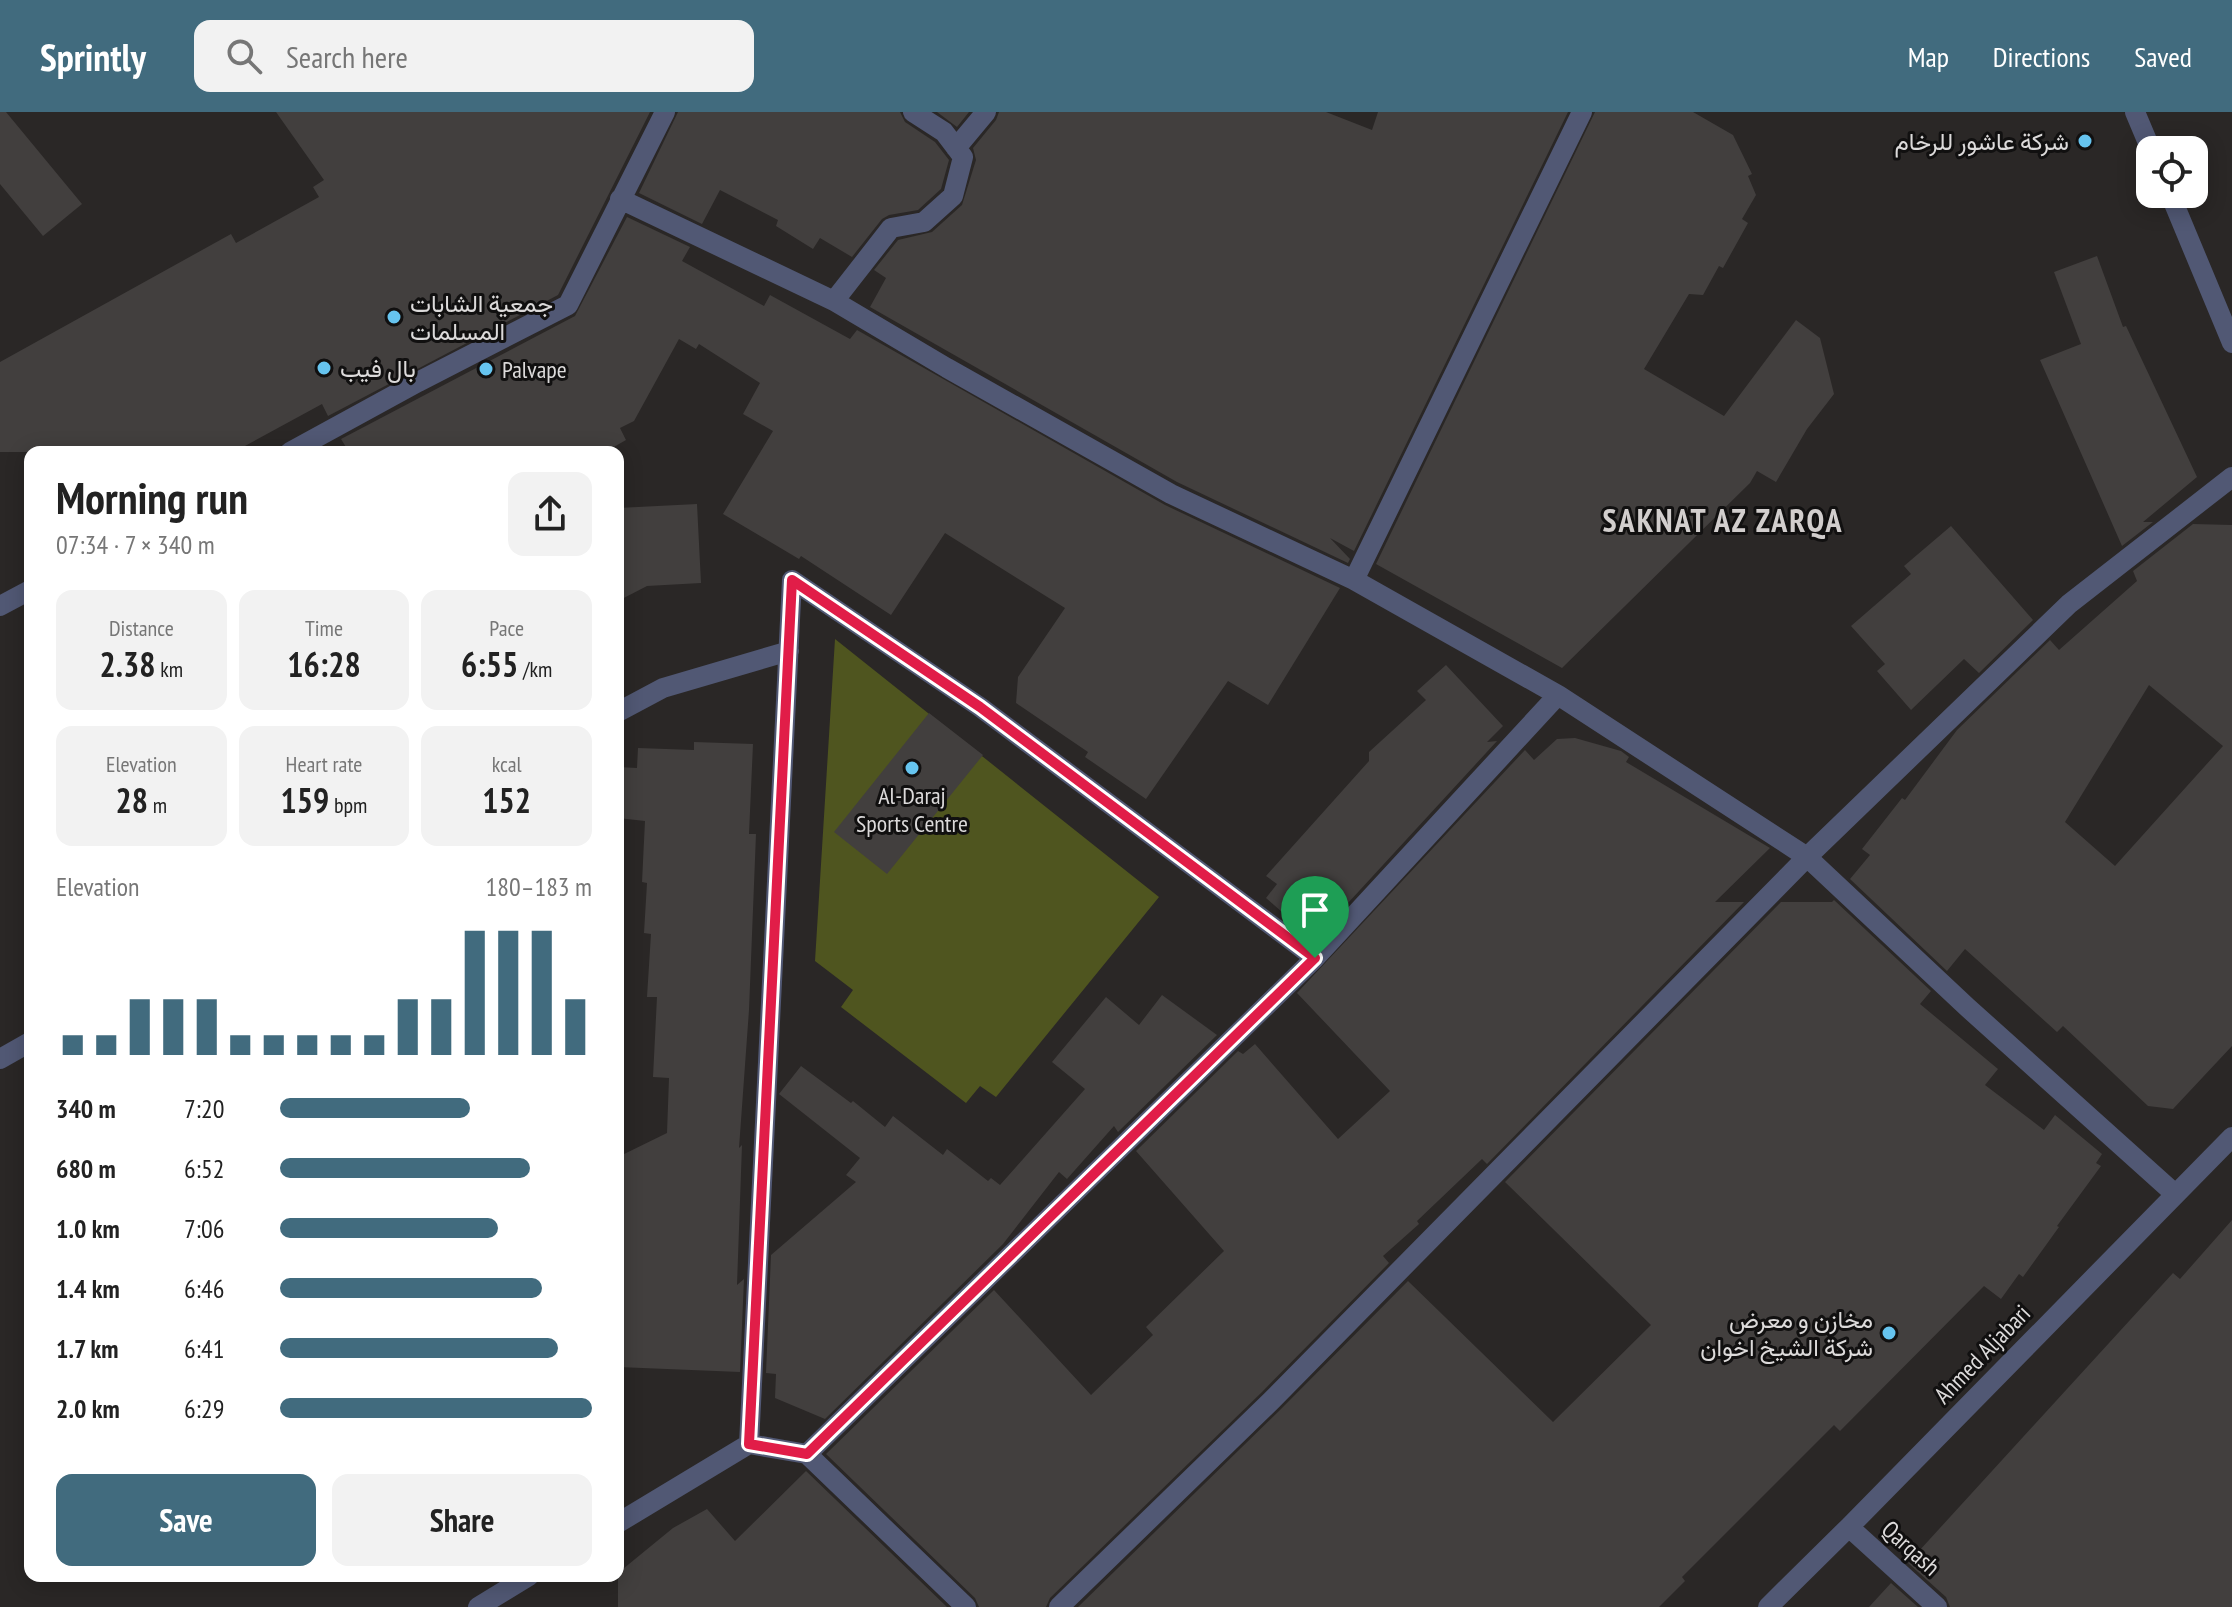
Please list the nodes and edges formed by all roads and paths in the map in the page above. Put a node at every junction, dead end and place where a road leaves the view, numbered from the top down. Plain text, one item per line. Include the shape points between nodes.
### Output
1 (665, 112) edge
2 (913, 112) edge
3 (986, 112) edge
4 (1582, 112) edge
5 (2135, 112) edge
6 (2145, 136) edge
7 (956, 148) junction
8 (620, 199) junction
9 (2176, 208) edge
10 (834, 301) junction
11 (2232, 343) edge
12 (301, 446) edge
13 (2232, 477) edge
14 (1354, 580) junction
15 (24, 593) edge
16 (0, 606) edge
17 (789, 651) junction
18 (1558, 695) junction
19 (624, 709) edge
20 (1807, 857) junction
21 (1315, 958) junction
22 (24, 1045) edge
23 (0, 1059) edge
24 (2232, 1137) edge
25 (2175, 1194) junction
26 (749, 1444) junction
27 (807, 1454) junction
28 (624, 1519) edge
29 (1849, 1527) junction
30 (519, 1582) edge
31 (478, 1607) edge
32 (966, 1607) edge
33 (1059, 1607) edge
34 (1768, 1607) edge
35 (1937, 1607) edge

1 - 8 street
2 - 7 street via 944,132
3 - 7 street
4 - 14 street
5 - 6 street
7 - 10 street via 963,157 953,196 924,222 891,228
8 - 10 street
8 - 12 street via 568,305
9 - 11 street
10 - 14 street via 1171,494
13 - 20 street via 2069,604
14 - 18 street
15 - 16 street
17 - 19 street via 663,688
17 - 21 street via 792,580 980,707
17 - 26 street
18 - 20 street
18 - 21 street
20 - 25 street
20 - 33 street via 1282,1390
21 - 27 street
22 - 23 street
24 - 25 street, Ahmed Aljabari
25 - 29 street, Ahmed Aljabari
26 - 27 street
26 - 28 street
27 - 32 street
29 - 34 street, Ahmed Aljabari
29 - 35 street, Qarqash
30 - 31 street

